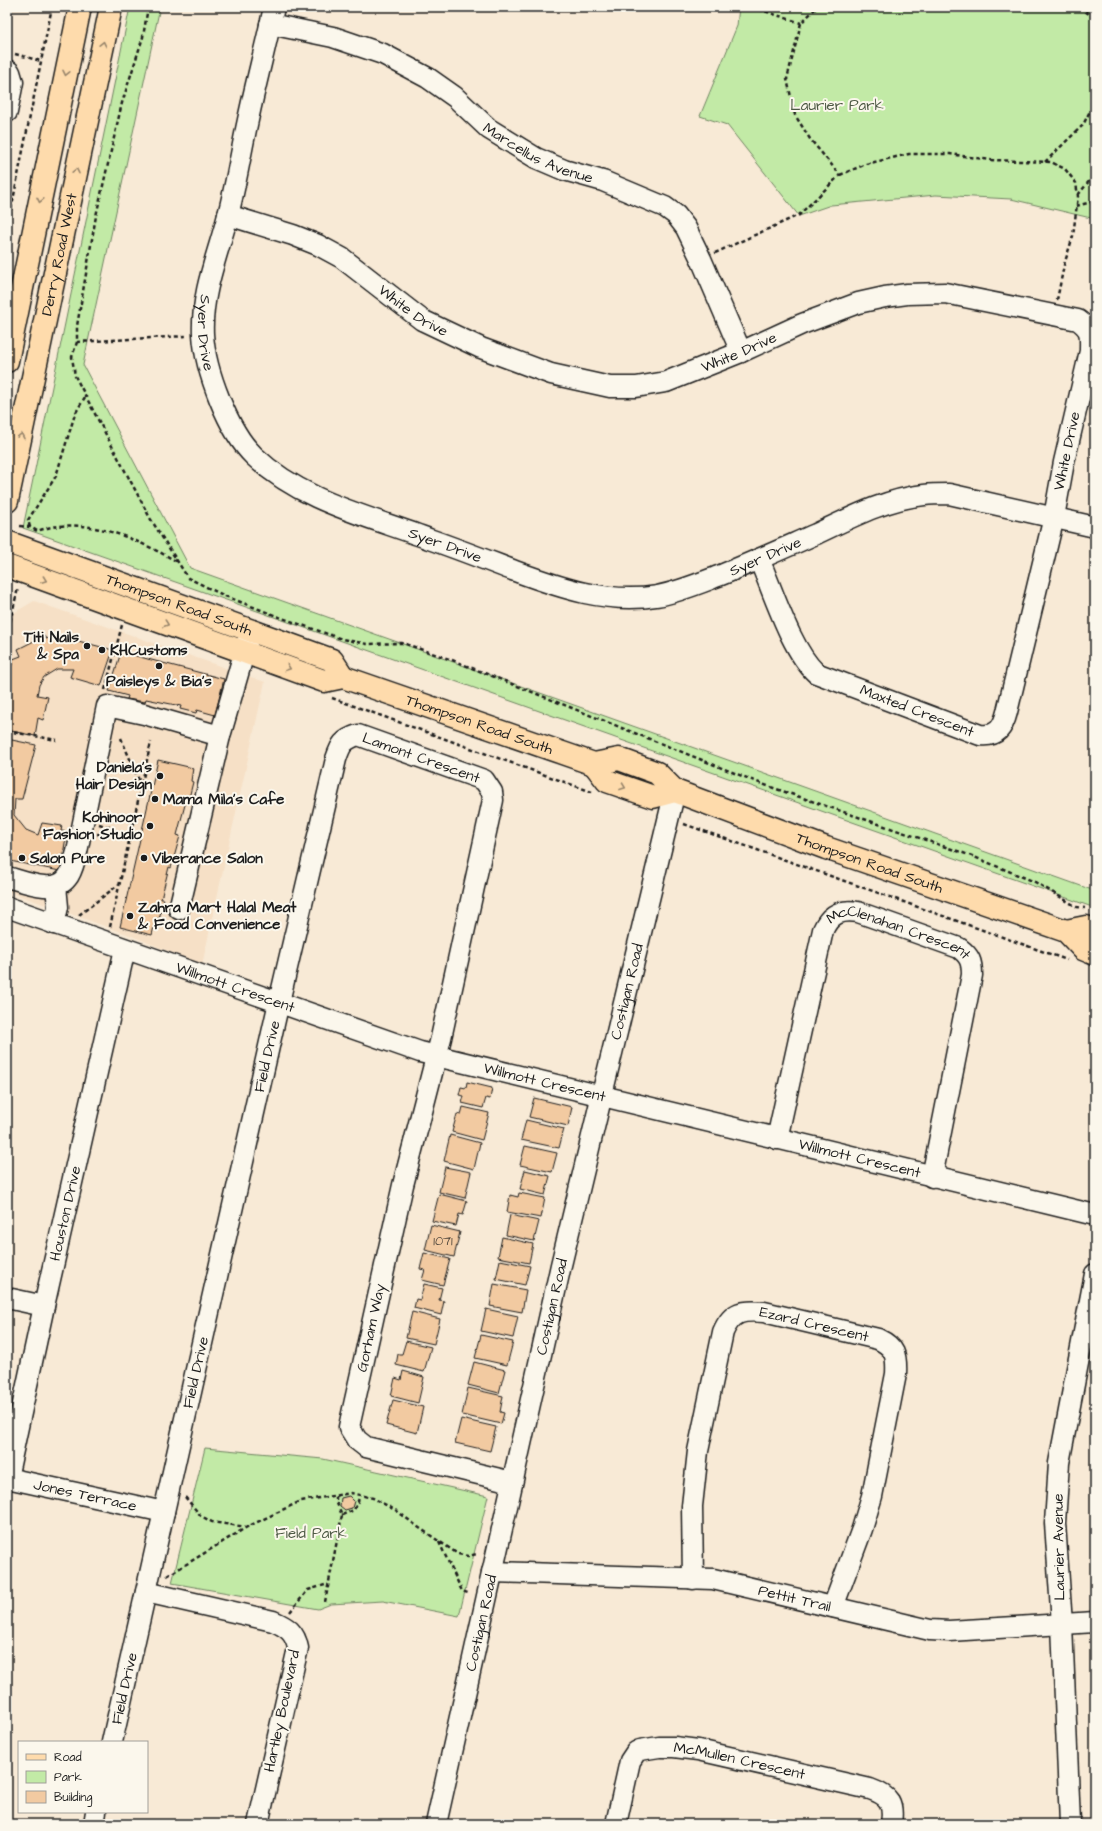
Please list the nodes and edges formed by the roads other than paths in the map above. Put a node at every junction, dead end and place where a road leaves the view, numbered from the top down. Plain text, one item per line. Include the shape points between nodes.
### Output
1 (80, 7) edge
2 (111, 7) edge
3 (272, 16) edge
4 (10, 62) edge
5 (7, 112) edge
6 (228, 215) junction
7 (741, 352) junction
8 (7, 361) edge
9 (7, 501) edge
10 (1054, 517) junction
11 (1095, 527) edge
12 (7, 542) edge
13 (759, 559) junction
14 (7, 566) edge
15 (251, 631) junction
16 (245, 652) junction
17 (343, 677) junction
18 (220, 736) junction
19 (675, 791) junction
20 (7, 877) edge
21 (56, 886) junction
22 (7, 907) edge
23 (179, 909) dead end
24 (54, 924) junction
25 (1066, 931) junction
26 (1095, 931) edge
27 (125, 949) junction
28 (1095, 954) edge
29 (278, 1002) junction
30 (436, 1057) junction
31 (602, 1097) junction
32 (777, 1139) junction
33 (932, 1177) junction
34 (1095, 1215) edge
35 (1095, 1274) edge
36 (7, 1298) edge
37 (44, 1306) junction
38 (7, 1478) edge
39 (512, 1482) junction
40 (164, 1512) junction
41 (492, 1572) junction
42 (693, 1579) junction
43 (146, 1592) junction
44 (833, 1608) junction
45 (1095, 1622) edge
46 (1062, 1624) junction
47 (112, 1741) edge
48 (96, 1813) edge
49 (94, 1824) edge
50 (258, 1824) edge
51 (436, 1824) edge
52 (616, 1824) edge
53 (891, 1824) edge
54 (1070, 1824) edge

1 -> 8 main road, Derry Road West
9 -> 2 main road, Derry Road West
3 - 6 street, Syer Drive
3 - 7 street, Marcellus Avenue via 383,54 428,78 455,97 489,128 536,158 564,170 603,181 665,207 676,215 686,228
4 - 5 street via 13,82
6 - 7 street, White Drive via 318,245 342,258 422,320 481,348 551,374 610,387 636,387 666,382
6 - 13 street, Syer Drive via 205,303 203,334 209,368 220,402 242,441 254,456 284,479 333,506 578,592 634,599 661,595 692,586
7 - 10 street, White Drive via 802,324 858,303 906,294 946,293 1078,320 1087,326 1090,334 1090,351
10 - 11 street, Syer Drive
10 - 13 street, Syer Drive via 949,494 924,495 901,499 871,509
10 - 13 street, Maxted Crescent via 1004,725 994,734 987,736 816,673 801,656
12 - 15 main road, Thompson Road South
14 -> 16 main road, Thompson Road South
15 - 16 street
15 - 17 main road, Thompson Road South via 332,660
16 -> 17 main road, Thompson Road South via 324,681
16 - 18 street
17 - 19 main road, Thompson Road South via 594,764 607,781 653,798
18 - 21 street via 107,706 73,867 66,879
18 - 23 street
19 - 25 main road, Thompson Road South via 826,848
19 - 31 street, Costigan Road
20 - 21 street
21 - 24 street via 58,907
22 - 24 street, Willmott Crescent
24 - 27 street, Willmott Crescent
25 - 26 main road via 1086,927
25 - 28 main road, Thompson Road South via 1083,949
27 - 29 street, Willmott Crescent
27 - 37 street, Houston Drive
29 - 30 street, Willmott Crescent
29 - 30 street, Lamont Crescent via 339,749 346,739 358,735 484,780 494,800
29 - 40 street, Field Drive
30 - 31 street, Willmott Crescent
30 - 39 street, Gorham Way via 401,1192 349,1427 356,1440 366,1447
31 - 32 street, Willmott Crescent
31 - 39 street, Costigan Road via 562,1257
32 - 33 street, Willmott Crescent
32 - 33 street, McClenahan Crescent via 823,930 832,915 848,910 858,912 959,948 969,956 972,965
33 - 34 street, Willmott Crescent
35 - 46 street, Laurier Avenue via 1059,1463 1056,1523
36 - 37 street
37 - 38 street, Houston Drive
38 - 40 street, Jones Terrace
39 - 41 street, Costigan Road
40 - 43 street, Field Drive
41 - 42 street, Pettit Trail
41 - 51 street, Costigan Road
42 - 44 street, Pettit Trail via 713,1579
42 - 44 street, Ezard Crescent via 692,1506 698,1450 724,1332 728,1322 736,1314 749,1311 764,1312 878,1339 888,1344 895,1353 896,1374 872,1496
43 - 47 street, Field Drive
43 - 50 street, Hartley Boulevard via 273,1621 290,1630 296,1637 298,1648
44 - 46 street, Pettit Trail via 930,1630
45 - 46 street, Pettit Trail
46 - 54 street, Laurier Avenue
48 - 49 street
52 - 53 street, McMullen Crescent via 630,1761 640,1750 659,1747 698,1750 870,1789 882,1793 888,1799 892,1807

